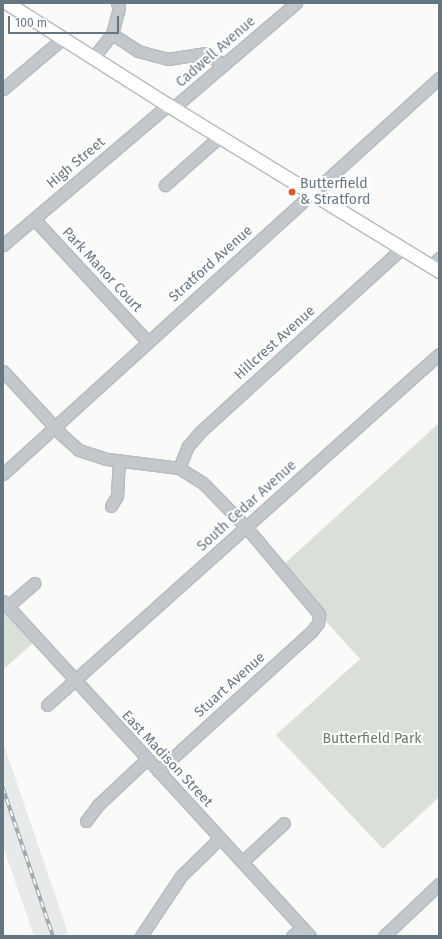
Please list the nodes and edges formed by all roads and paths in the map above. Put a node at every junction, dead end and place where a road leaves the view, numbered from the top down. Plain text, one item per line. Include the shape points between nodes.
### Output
1 (117, 3) edge
2 (296, 3) edge
3 (7, 5) edge
4 (112, 34) junction
5 (62, 39) junction
6 (93, 58) junction
7 (224, 65) junction
8 (439, 78) edge
9 (3, 89) edge
10 (170, 107) junction
11 (219, 137) junction
12 (165, 185) dead end
13 (312, 193) junction
14 (34, 219) junction
15 (3, 245) edge
16 (402, 248) junction
17 (436, 265) edge
18 (148, 342) junction
19 (439, 354) edge
20 (3, 371) edge
21 (54, 427) junction
22 (119, 460) junction
23 (179, 468) junction
24 (3, 474) edge
25 (111, 506) dead end
26 (246, 527) junction
27 (34, 583) dead end
28 (5, 603) edge
29 (75, 680) junction
30 (47, 706) dead end
31 (147, 760) junction
32 (158, 771) junction
33 (86, 821) dead end
34 (284, 823) dead end
35 (220, 838) junction
36 (242, 862) junction
37 (439, 884) edge
38 (306, 932) edge
39 (141, 936) edge
40 (292, 936) edge
41 (384, 936) edge

1 - 4 street via 119,8
2 - 7 street, Cadwell Avenue
3 - 5 main road
4 - 6 street
4 - 7 street via 138,51 168,59 205,53
5 - 6 main road
5 - 9 street
6 - 10 main road
7 - 10 street, Cadwell Avenue
8 - 13 street, Stratford Avenue
10 - 11 main road
10 - 14 street, High Street
11 - 12 street
11 - 13 main road
13 - 16 main road
13 - 18 street, Stratford Avenue
14 - 15 street, High Street
14 - 18 street, Park Manor Court
16 - 17 main road
16 - 23 street, Hillcrest Avenue via 200,432 188,446
18 - 21 street, Stratford Avenue
19 - 26 street, South Cedar Avenue
20 - 21 street
21 - 22 street via 80,450 95,456
21 - 24 street, Stratford Avenue
22 - 23 street
22 - 25 street via 116,496
23 - 26 street via 203,483
26 - 29 street, South Cedar Avenue
26 - 32 street, Stuart Avenue via 315,608 320,619 312,631
27 - 28 street
28 - 29 street, East Madison Street
29 - 30 street, South Cedar Avenue
29 - 31 street, East Madison Street
31 - 32 street, East Madison Street
31 - 33 street via 99,804
32 - 35 street, East Madison Street
34 - 36 street
35 - 36 street, East Madison Street
35 - 39 street via 181,876
36 - 38 street, East Madison Street
37 - 41 street
38 - 40 street

